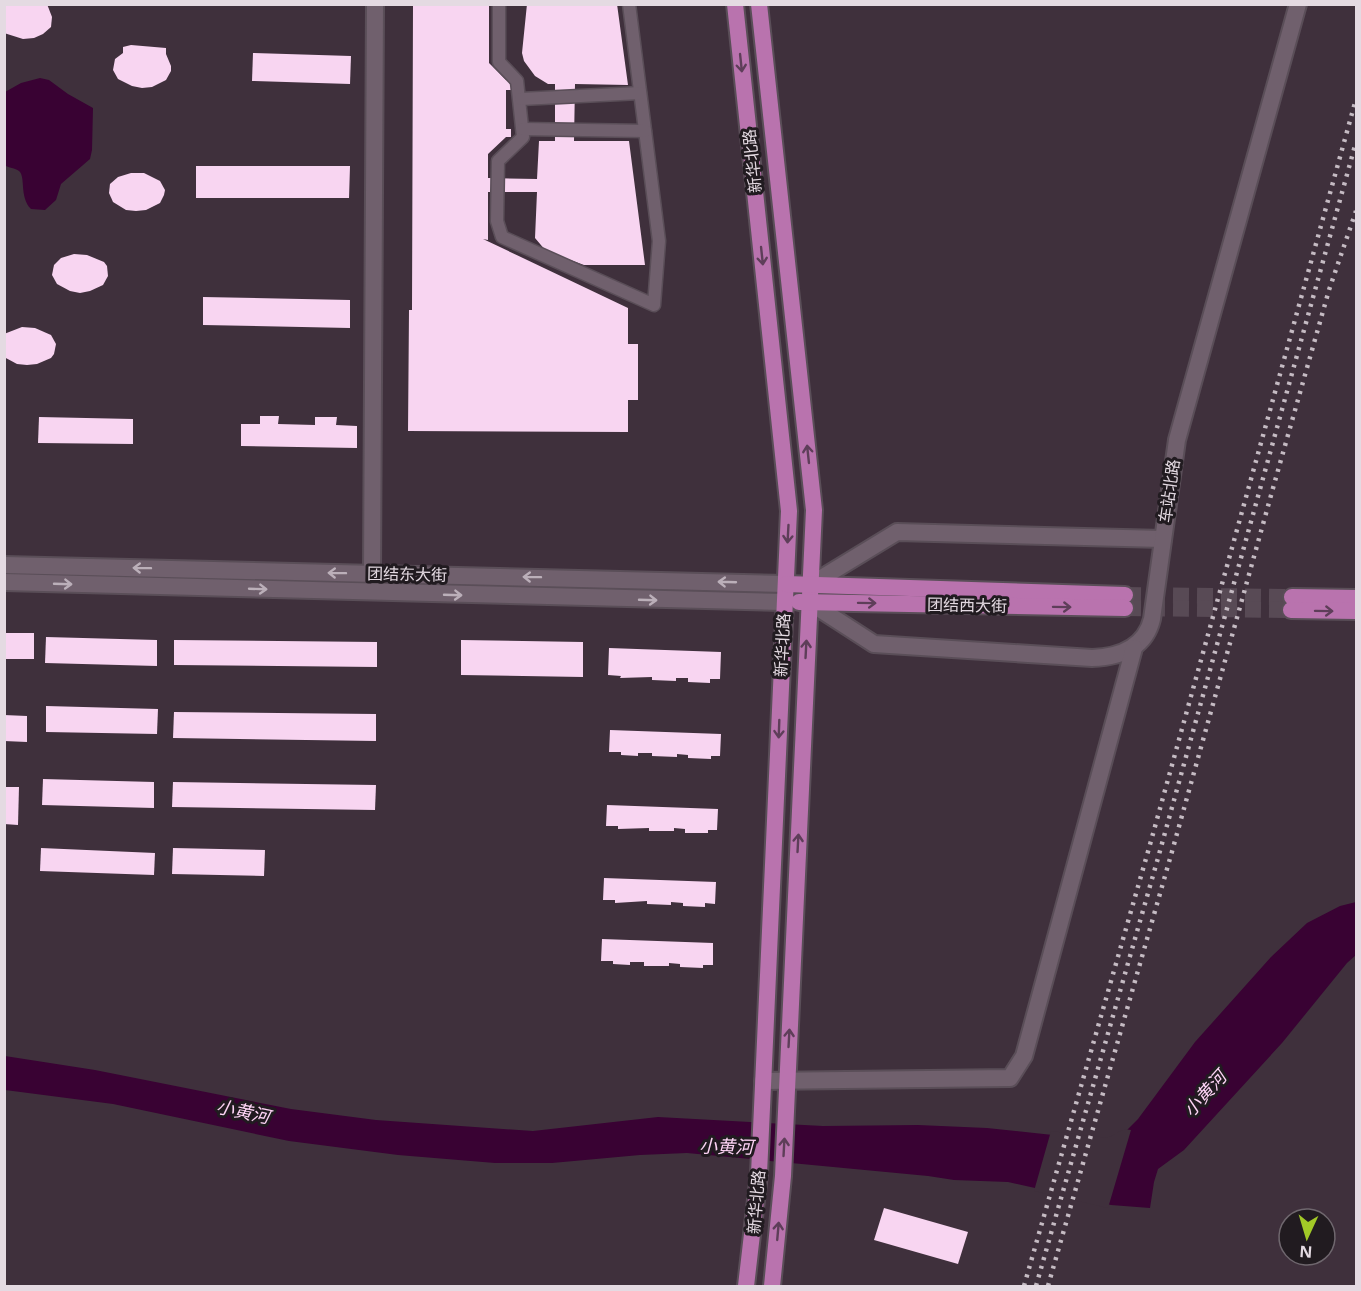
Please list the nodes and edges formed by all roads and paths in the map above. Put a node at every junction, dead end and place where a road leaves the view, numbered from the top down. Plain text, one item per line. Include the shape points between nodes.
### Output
1 (375, 4) edge
2 (499, 4) edge
3 (629, 4) edge
4 (735, 4) edge
5 (759, 4) edge
6 (1298, 4) edge
7 (640, 93) junction
8 (521, 99) junction
9 (523, 129) junction
10 (645, 131) junction
11 (1163, 539) junction
12 (4, 565) edge
13 (372, 573) junction
14 (4, 582) edge
15 (786, 584) junction
16 (810, 585) junction
17 (1356, 598) edge
18 (784, 602) junction
19 (809, 602) junction
20 (1356, 611) edge
21 (1134, 648) junction
22 (787, 1080) junction
23 (763, 1081) junction
24 (746, 1287) edge
25 (772, 1287) edge

1 - 13 street
2 - 8 street via 499,62 518,81
3 - 7 street
4 -> 15 main road, 新华北路 via 789,511
16 -> 5 main road, 新华北路 via 814,510
6 - 11 street, 车站北路 via 1177,440
7 - 8 street
7 - 10 street
8 - 9 street
9 - 10 street
9 - 10 street via 523,137 498,161 497,221 502,237 654,305 660,241
11 - 16 street via 897,532
11 - 21 street, 车站北路 via 1149,630
13 -> 12 street, 团结东大街
15 -> 13 street, 团结东大街
14 -> 18 street, 团结东大街
15 - 16 main road, 团结东大街
15 - 18 main road, 新华北路
16 - 19 main road, 新华北路
19 -> 16 main road, 团结西大街 via 1125,602
17 -> 20 main road via 1292,604
18 - 19 main road, 团结东大街
18 -> 23 main road, 新华北路
19 - 21 street via 874,644 1092,658 1109,658
22 -> 19 main road, 新华北路
21 - 22 street, 车站北路 via 1024,1056 1010,1078
22 - 23 street
25 -> 22 main road, 新华北路
23 - 24 main road, 新华北路 via 759,1174

